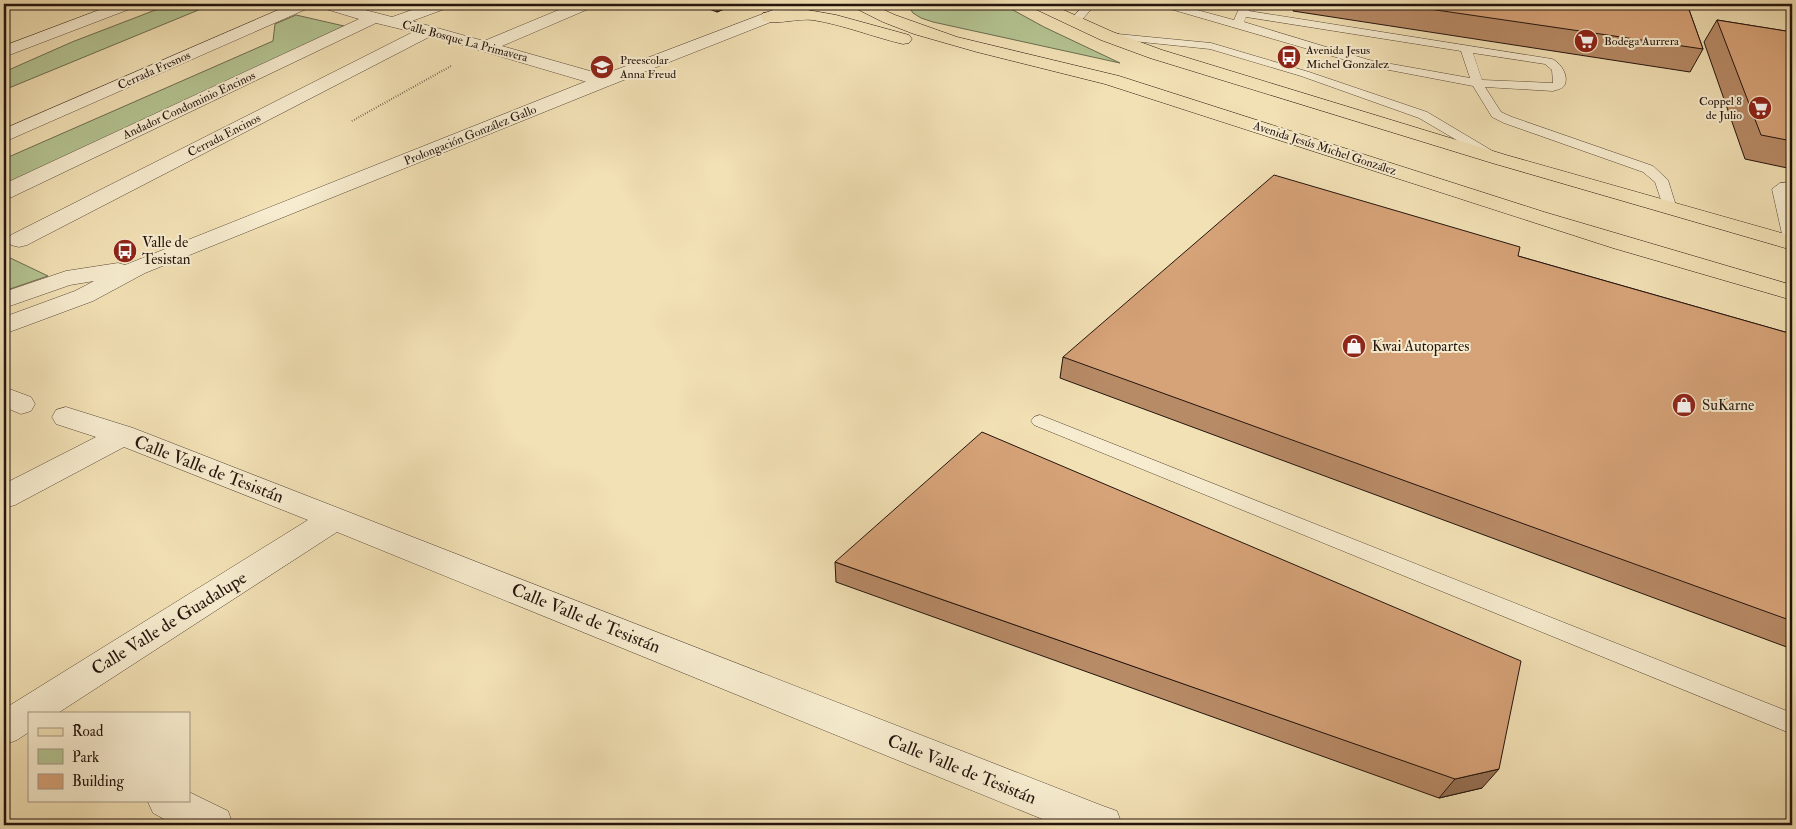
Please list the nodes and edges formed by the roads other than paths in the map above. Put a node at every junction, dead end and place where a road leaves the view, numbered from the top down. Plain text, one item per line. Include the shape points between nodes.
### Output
1 (129, 4) edge
2 (305, 4) edge
3 (325, 4) edge
4 (444, 4) edge
5 (587, 4) edge
6 (803, 4) edge
7 (859, 4) edge
8 (884, 4) edge
9 (1038, 4) edge
10 (1091, 4) edge
11 (1164, 4) edge
12 (1242, 14) edge
13 (769, 17) junction
14 (374, 18) junction
15 (1076, 21) junction
16 (394, 22) junction
17 (907, 26) junction
18 (429, 30) junction
19 (964, 44) junction
20 (486, 46) junction
21 (1466, 50) junction
22 (4, 52) edge
23 (604, 80) junction
24 (1478, 83) junction
25 (4, 136) edge
26 (1792, 186) edge
27 (4, 192) edge
28 (1670, 209) junction
29 (18, 240) dead end
30 (1792, 243) edge
31 (137, 268) junction
32 (1792, 293) edge
33 (4, 300) edge
34 (4, 326) edge
35 (66, 417) dead end
36 (1040, 422) dead end
37 (123, 435) junction
38 (4, 497) edge
39 (335, 518) junction
40 (37, 712) edge
41 (28, 718) edge
42 (1792, 724) edge
43 (16, 726) edge
44 (170, 802) edge
45 (214, 825) edge
46 (1104, 825) edge

1 - 22 street
2 - 25 street, Cerrada Fresnos
3 - 14 street, Calle Bosque La Primavera
4 - 16 street
5 - 20 street
6 - 13 street, Prolongación González Gallo
7 - 17 main road, Avenida Jesús Michel González
8 - 17 main road via 889,13
9 - 15 main road
10 - 15 lane
11 - 12 lane
12 - 21 lane
12 - 24 lane via 1367,63
13 - 19 main road via 810,15 920,43
13 - 23 street, Prolongación González Gallo
14 - 16 street, Calle Bosque La Primavera
14 - 27 street, Andador Condominio Encinos
15 - 28 main road via 1166,57
16 - 18 street, Calle Bosque La Primavera
17 - 19 main road, Avenida Jesús Michel González
18 - 20 street, Calle Bosque La Primavera
18 - 29 street, Cerrada Encinos
19 - 32 main road, Avenida Jesús Michel González via 1109,79 1666,258
20 - 23 street, Calle Bosque La Primavera
21 - 24 lane
21 - 24 lane via 1554,63 1560,84 1553,87
23 - 31 street, Prolongación González Gallo
24 - 28 lane via 1496,114 1648,169 1661,180
26 - 30 lane via 1779,189
28 - 30 main road
31 - 33 street, Prolongación González Gallo via 66,278
31 - 34 street, Prolongación González Gallo via 84,296
35 - 37 street, Calle Valle de Tesistán
36 - 42 lane
37 - 38 street
37 - 39 street, Calle Valle de Tesistán
39 - 40 street, Calle Valle de Guadalupe
39 - 46 street, Calle Valle de Tesistán
41 - 43 street, Calle Valle de Guadalupe
44 - 45 street

